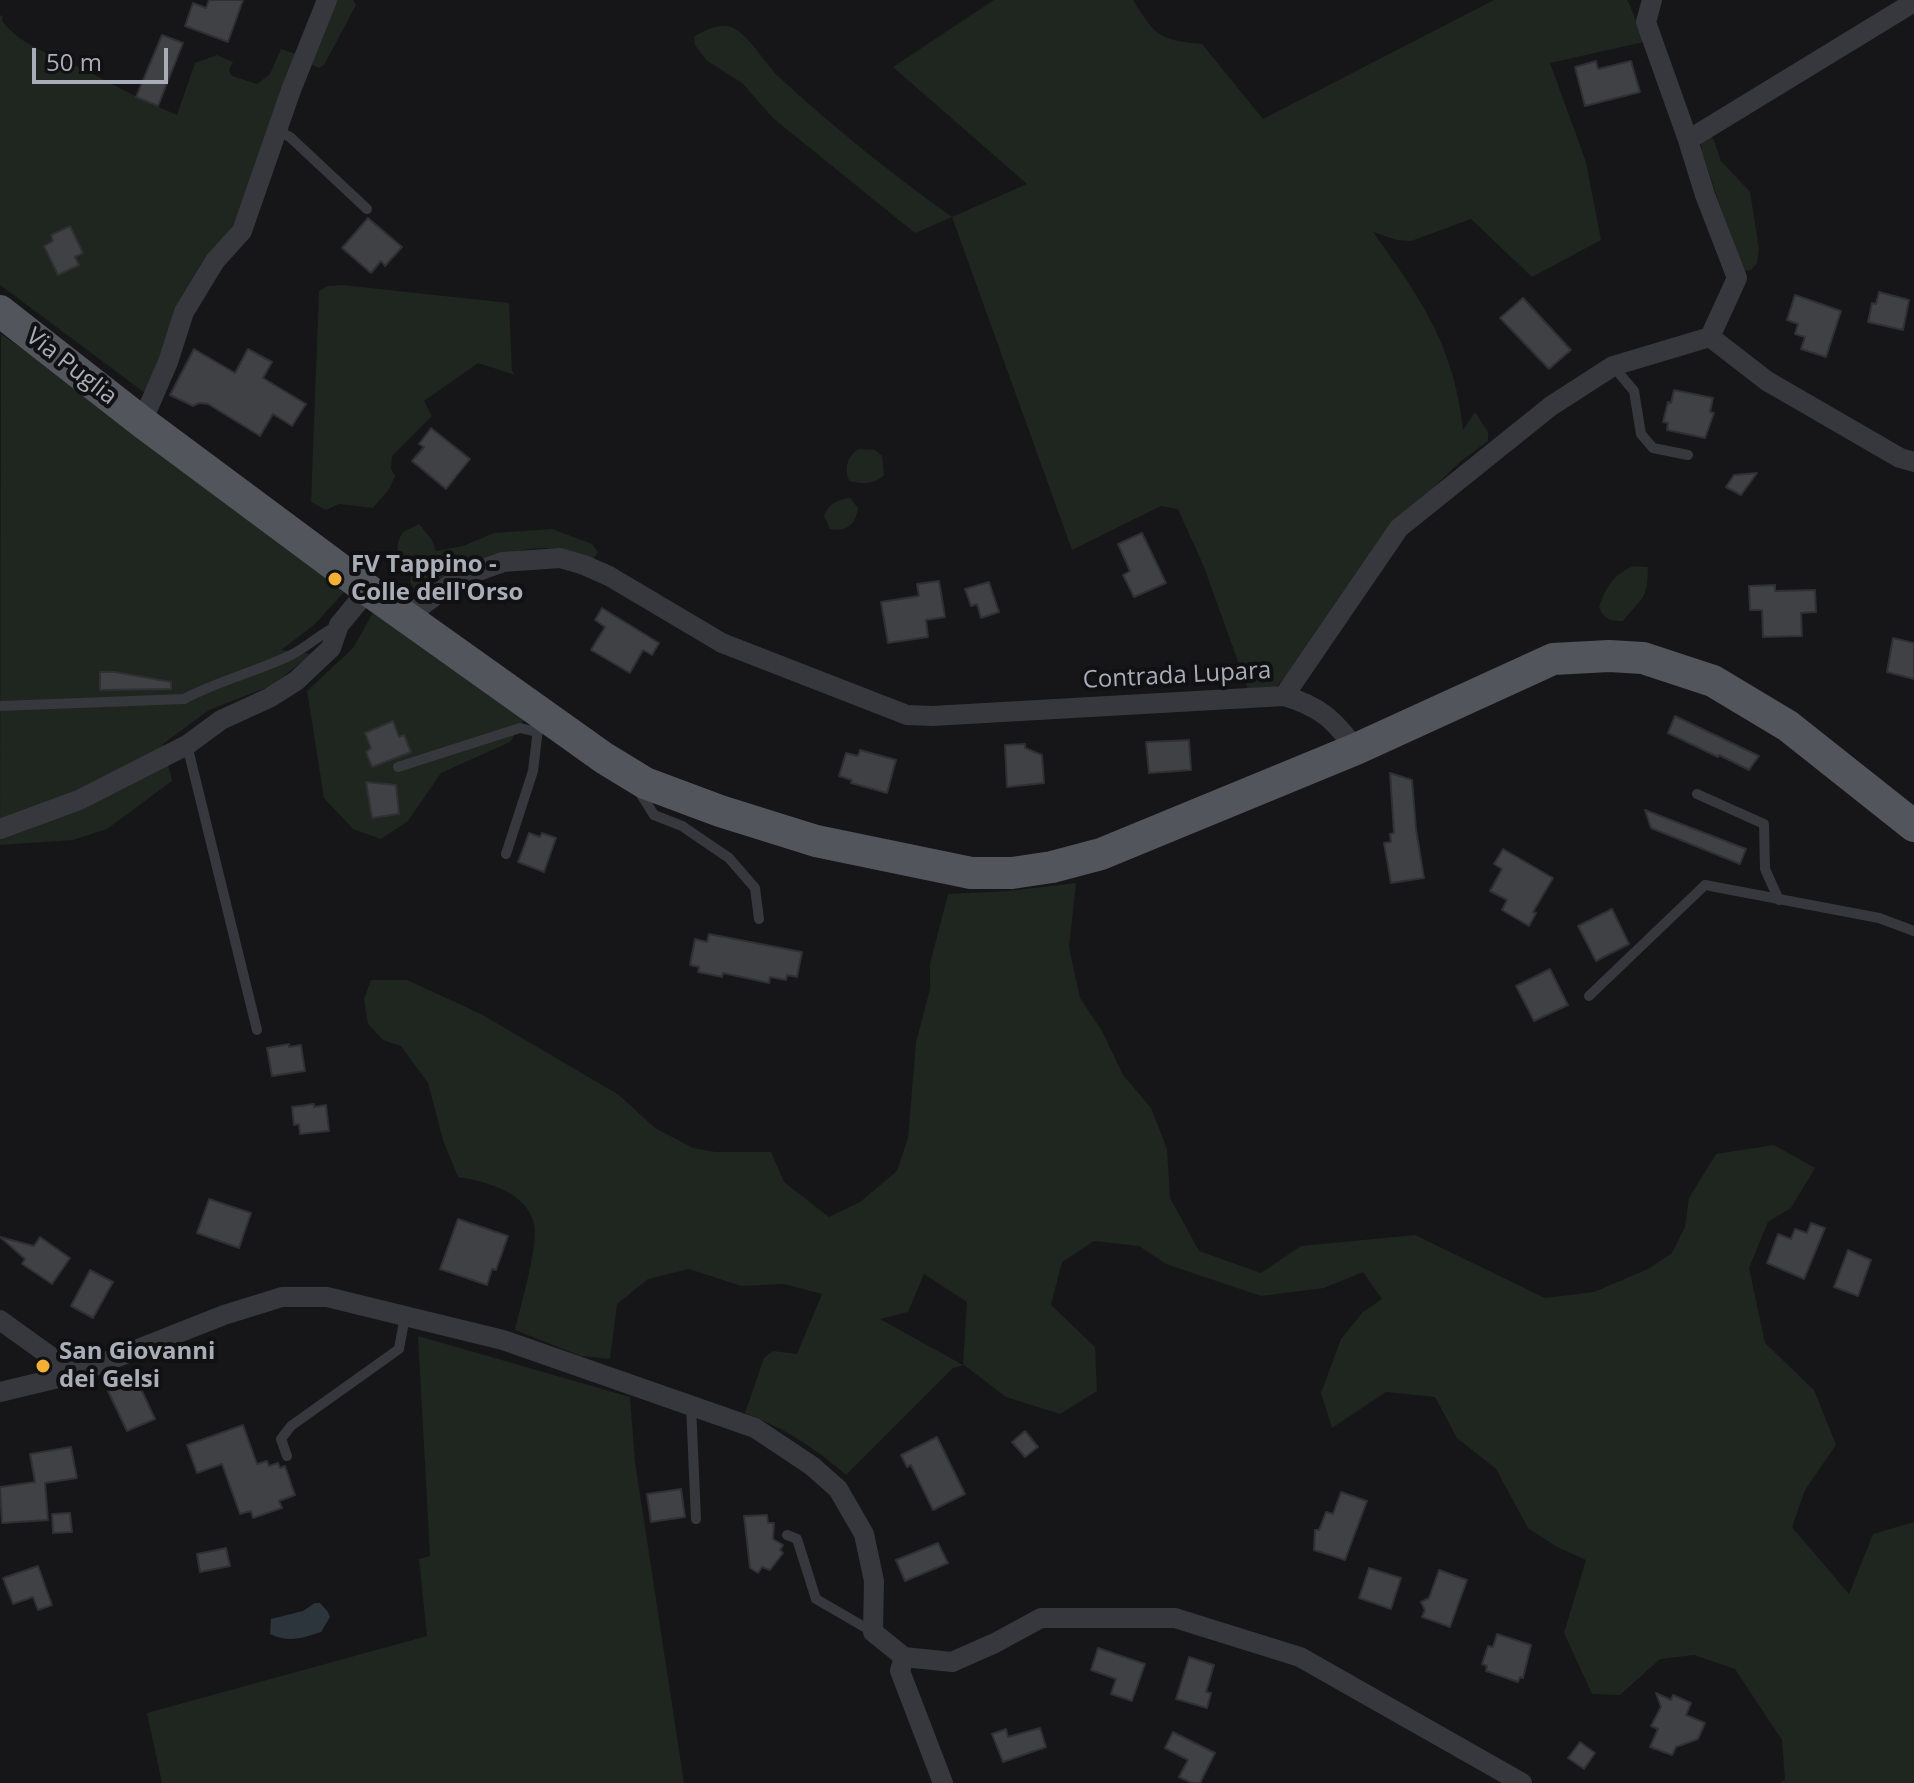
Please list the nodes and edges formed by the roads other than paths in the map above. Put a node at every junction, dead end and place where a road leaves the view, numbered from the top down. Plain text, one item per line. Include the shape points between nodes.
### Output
1 (327, 0) edge
2 (1652, 0) edge
3 (1914, 2) edge
4 (277, 130) junction
5 (1688, 140) junction
6 (367, 209) dead end
7 (0, 311) edge
8 (1710, 337) junction
9 (1613, 366) junction
10 (142, 422) junction
11 (1688, 455) dead end
12 (1914, 462) edge
13 (368, 590) junction
14 (407, 617) junction
15 (339, 625) junction
16 (1284, 696) junction
17 (0, 706) edge
18 (541, 724) junction
19 (187, 745) junction
20 (1356, 749) junction
21 (398, 767) dead end
22 (645, 783) junction
23 (1697, 794) dead end
24 (1914, 826) edge
25 (0, 829) edge
26 (506, 854) dead end
27 (1779, 900) junction
28 (759, 919) dead end
29 (1914, 931) edge
30 (1589, 996) dead end
31 (257, 1030) dead end
32 (405, 1316) junction
33 (0, 1320) edge
34 (75, 1374) junction
35 (0, 1392) edge
36 (691, 1405) junction
37 (287, 1456) dead end
38 (696, 1519) dead end
39 (787, 1535) dead end
40 (873, 1632) junction
41 (904, 1657) junction
42 (943, 1783) edge
43 (1522, 1783) edge

1 - 4 street
2 - 5 street via 1646,22
3 - 5 street
4 - 6 lane
4 - 10 street via 242,231 215,261 184,312
5 - 8 street via 1737,278
7 - 10 main road, Via Puglia
8 - 9 street, Contrada Lupara
8 - 12 street via 1767,381
9 - 11 lane via 1634,391 1641,434 1653,448
9 - 16 street, Contrada Lupara via 1551,406 1399,528
10 - 13 main road, Via Puglia
13 - 14 main road, Via Puglia
13 - 15 street
14 - 16 street, Contrada Lupara via 453,582 478,571 503,562 560,558 609,576 722,643 907,715
14 - 18 main road, Via Puglia
15 - 17 lane via 292,655 184,699
15 - 19 street via 331,648 296,681 221,720
16 - 20 street via 1324,712
18 - 21 lane
18 - 22 main road, Via Puglia
18 - 26 lane via 533,771
19 - 25 street via 79,800
19 - 31 lane
20 - 22 main road, Via Puglia via 1101,854 1012,873 971,873 816,841
20 - 24 main road, Via Puglia via 1553,659 1643,658 1713,681 1754,704
22 - 28 lane via 642,796 654,815 682,826 729,858 755,888
23 - 27 lane via 1764,824 1765,869
27 - 29 lane via 1879,918
27 - 30 lane via 1705,885
32 - 34 street via 327,1297 282,1297
32 - 36 street via 503,1340
32 - 37 lane via 399,1349 291,1426 281,1439
33 - 34 street
34 - 35 street
36 - 38 lane
36 - 40 street via 755,1428 838,1489 864,1534 874,1581
39 - 40 lane via 797,1539 816,1599
40 - 41 street
41 - 42 street via 900,1671
41 - 43 street via 952,1662 1041,1618 1175,1618 1300,1657

